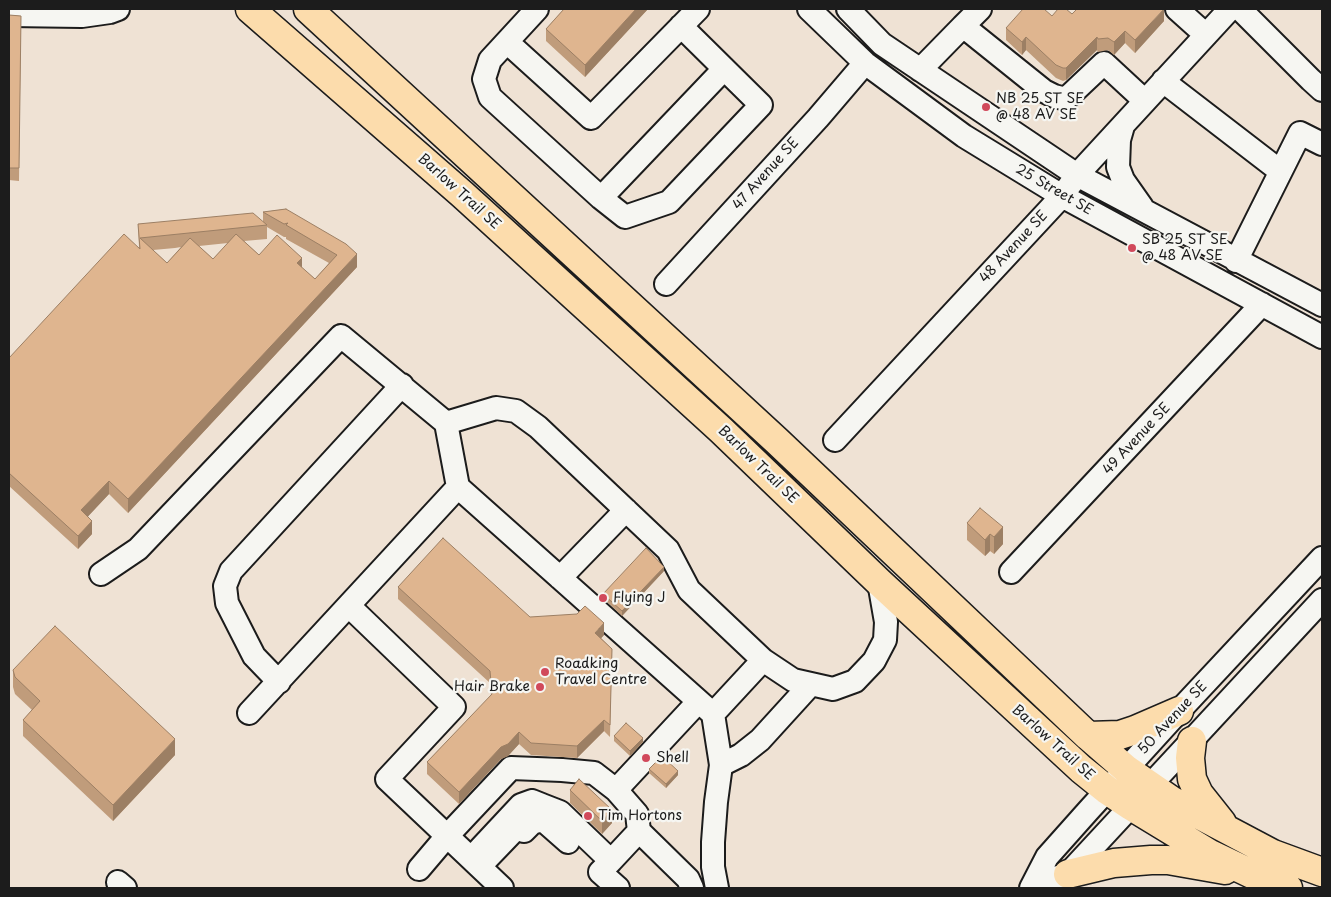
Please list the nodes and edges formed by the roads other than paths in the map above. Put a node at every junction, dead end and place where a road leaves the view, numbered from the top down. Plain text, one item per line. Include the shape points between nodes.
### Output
1 (118, 9) edge
2 (250, 9) edge
3 (308, 9) edge
4 (537, 9) edge
5 (698, 9) edge
6 (809, 9) edge
7 (848, 9) edge
8 (980, 9) edge
9 (1177, 9) edge
10 (1230, 9) edge
11 (1240, 9) edge
12 (9, 15) edge
13 (681, 26) junction
14 (963, 26) junction
15 (1206, 35) junction
16 (507, 42) junction
17 (865, 63) junction
18 (724, 69) junction
19 (920, 70) junction
20 (1164, 81) junction
21 (1322, 90) edge
22 (1145, 101) junction
23 (1122, 126) junction
24 (1322, 144) edge
25 (1280, 171) junction
26 (1077, 175) junction
27 (1062, 196) junction
28 (601, 198) junction
29 (1146, 212) junction
30 (1236, 261) junction
31 (666, 284) dead end
32 (1262, 304) junction
33 (1322, 306) edge
34 (1322, 337) edge
35 (402, 385) junction
36 (446, 423) junction
37 (835, 440) dead end
38 (458, 487) junction
39 (626, 510) junction
40 (1322, 558) edge
41 (1011, 572) dead end
42 (101, 574) dead end
43 (560, 578) junction
44 (879, 582) junction
45 (1322, 600) edge
46 (348, 606) junction
47 (764, 660) junction
48 (279, 682) junction
49 (811, 684) junction
50 (706, 708) junction
51 (1179, 711) junction
52 (249, 713) dead end
53 (1088, 736) junction
54 (1192, 741) junction
55 (721, 765) junction
56 (1126, 769) junction
57 (1150, 786) junction
58 (616, 790) junction
59 (1107, 790) junction
60 (1131, 806) junction
61 (1228, 830) junction
62 (639, 831) junction
63 (447, 836) junction
64 (568, 842) dead end
65 (611, 861) junction
66 (479, 866) junction
67 (419, 870) dead end
68 (1322, 872) edge
69 (1068, 874) junction
70 (1254, 875) junction
71 (1032, 887) edge
72 (502, 888) edge
73 (618, 888) edge
74 (692, 888) edge
75 (717, 888) edge
76 (1288, 888) edge

1 - 12 street via 82,16
2 - 44 main road, Barlow Trail SE via 462,194 721,430
3 - 53 main road, Barlow Trail SE via 778,441
4 - 16 street
5 - 13 street
6 - 17 street, 25 Street SE
7 - 19 street, 25 Street SE via 882,44
8 - 14 street
9 - 15 street
10 - 15 street, 48 Avenue SE
11 - 21 street
13 - 16 street via 591,118
13 - 18 street
14 - 19 street
14 - 22 street via 1054,96 1068,97 1104,63
15 - 20 street, 48 Avenue SE
16 - 28 street via 490,60 484,79 490,97
17 - 27 street, 25 Street SE via 964,136
17 - 31 street, 47 Avenue SE
18 - 28 street
18 - 28 street via 761,105 669,202 624,217
19 - 26 street, 25 Street SE
20 - 22 street, 48 Avenue SE
20 - 25 street
22 - 23 street, 48 Avenue SE
23 - 26 street, 48 Avenue SE
23 - 29 street via 1118,140 1118,167 1123,180
24 - 25 street via 1300,133
25 - 30 street
26 - 27 street, 48 Avenue SE
26 - 29 street, 25 Street SE
27 - 32 street, 25 Street SE
27 - 37 street, 48 Avenue SE
29 - 30 street, 25 Street SE
30 - 33 street, 25 Street SE
32 - 34 street, 25 Street SE
32 - 41 street, 49 Avenue SE
35 - 36 street
35 - 42 street via 341,336 138,549
35 - 48 street via 232,571 225,586 227,603 254,656
36 - 38 street
36 - 39 street via 496,408 516,411 538,427
38 - 43 street
38 - 46 street
39 - 43 street
39 - 47 street via 668,550 689,590
40 - 51 street, 50 Avenue SE
43 - 50 street
44 - 49 street via 886,622 885,640 874,661 855,681 832,689
44 - 59 main road, Barlow Trail SE
45 - 54 street, 50 Avenue SE
46 - 48 street
46 - 63 street via 454,707 387,779
47 - 49 street via 793,680
47 - 50 street
48 - 52 street
49 - 55 street via 760,740 741,756
50 - 55 street
50 - 58 street
51 - 53 main road via 1128,732
51 - 56 street, 50 Avenue SE
53 - 56 main road, Barlow Trail SE
54 - 57 street, 50 Avenue SE
54 - 61 main road via 1192,779 1199,794
55 - 75 street via 713,842
56 - 57 main road, Barlow Trail SE
56 - 59 street, 50 Avenue SE
57 - 60 street, 50 Avenue SE
57 - 61 main road, Barlow Trail SE
58 - 62 street via 637,814
58 - 63 street via 594,773 511,768
59 - 60 main road, Barlow Trail SE
59 - 71 street, 50 Avenue SE via 1047,857
60 - 69 street, 50 Avenue SE
60 - 70 main road, Barlow Trail SE via 1210,854
61 - 68 main road, Barlow Trail SE via 1273,854
62 - 65 street
62 - 74 street via 688,879
63 - 66 street
63 - 67 street
64 - 66 street via 543,820 537,820
65 - 66 street via 560,812 542,805
65 - 73 street via 600,872
66 - 72 street
69 - 70 main road via 1114,863 1150,860
69 - 71 street, 50 Avenue SE
70 - 76 main road, Barlow Trail SE

